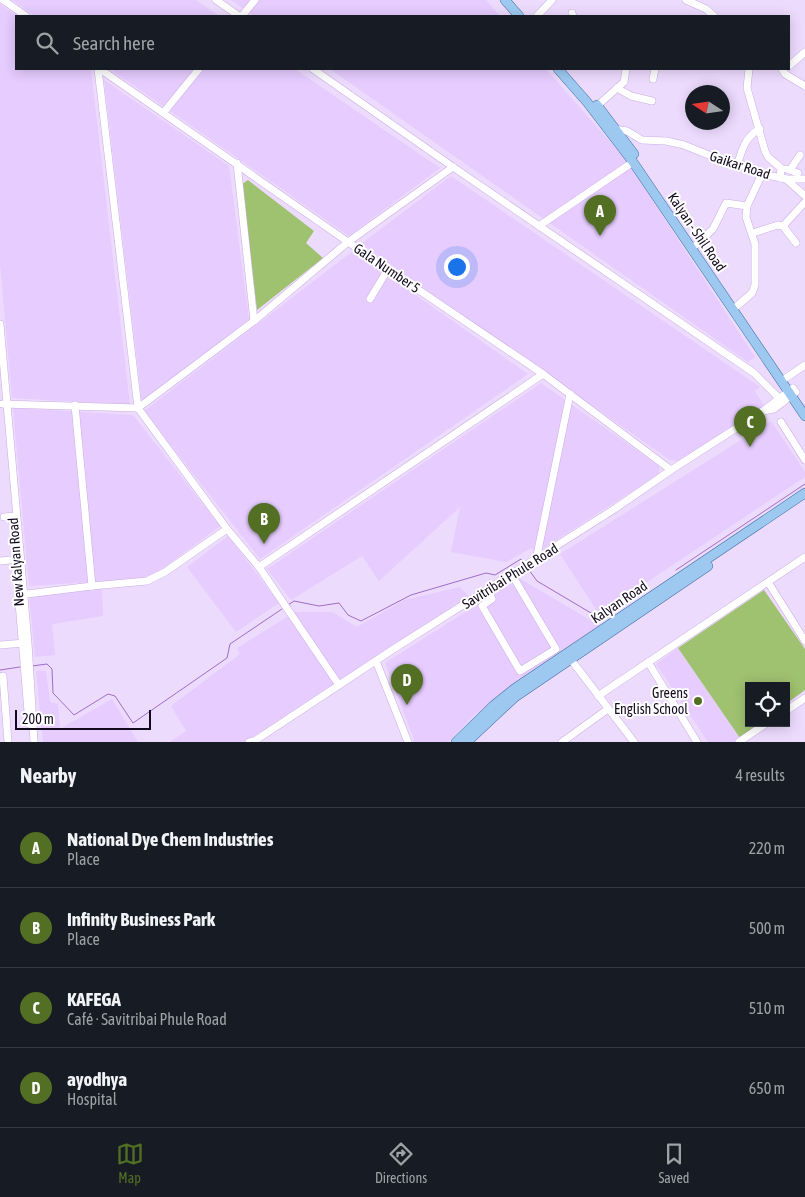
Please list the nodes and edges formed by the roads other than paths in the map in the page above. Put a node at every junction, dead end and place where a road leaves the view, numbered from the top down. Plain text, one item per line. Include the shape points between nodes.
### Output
1 (3, 0) edge
2 (216, 0) edge
3 (255, 0) edge
4 (497, 0) edge
5 (505, 0) edge
6 (552, 0) edge
7 (686, 0) edge
8 (25, 15) edge
9 (239, 15) edge
10 (242, 15) edge
11 (511, 15) edge
12 (518, 15) edge
13 (538, 15) edge
14 (710, 15) edge
15 (805, 52) edge
16 (790, 65) edge
17 (99, 70) edge
18 (101, 70) edge
19 (198, 70) edge
20 (314, 70) edge
21 (559, 70) edge
22 (567, 70) edge
23 (626, 70) edge
24 (655, 70) edge
25 (749, 70) edge
26 (783, 70) edge
27 (653, 79) dead end
28 (805, 86) edge
29 (617, 88) junction
30 (652, 102) dead end
31 (597, 106) junction
32 (164, 112) junction
33 (760, 128) junction
34 (613, 130) junction
35 (800, 155) dead end
36 (633, 162) junction
37 (237, 163) junction
38 (738, 163) junction
39 (453, 167) junction
40 (781, 168) junction
41 (790, 170) junction
42 (798, 173) dead end
43 (762, 174) junction
44 (783, 179) junction
45 (805, 179) edge
46 (805, 196) edge
47 (805, 202) edge
48 (747, 206) junction
49 (539, 226) junction
50 (783, 226) junction
51 (753, 233) junction
52 (348, 242) junction
53 (796, 243) dead end
54 (696, 245) junction
55 (388, 269) junction
56 (708, 269) junction
57 (370, 299) dead end
58 (737, 306) junction
59 (254, 321) junction
60 (0, 324) edge
61 (805, 365) edge
62 (2, 374) edge
63 (543, 374) junction
64 (786, 378) junction
65 (0, 382) edge
66 (793, 392) junction
67 (570, 394) junction
68 (781, 400) junction
69 (75, 405) junction
70 (805, 406) edge
71 (4, 407) edge
72 (138, 408) junction
73 (805, 416) edge
74 (781, 422) dead end
75 (8, 443) junction
76 (805, 460) edge
77 (671, 470) junction
78 (805, 493) edge
79 (805, 500) edge
80 (15, 516) junction
81 (4, 517) dead end
82 (227, 530) junction
83 (805, 557) edge
84 (18, 559) junction
85 (536, 560) junction
86 (0, 561) edge
87 (259, 567) junction
88 (512, 575) junction
89 (768, 582) junction
90 (92, 586) junction
91 (487, 590) junction
92 (21, 594) junction
93 (805, 641) edge
94 (25, 643) junction
95 (0, 645) edge
96 (569, 656) junction
97 (376, 661) junction
98 (648, 662) junction
99 (3, 676) dead end
100 (528, 684) junction
101 (339, 685) junction
102 (598, 696) junction
103 (804, 701) edge
104 (790, 708) edge
105 (608, 710) junction
106 (31, 720) junction
107 (761, 727) edge
108 (253, 741) edge
109 (8, 742) edge
110 (30, 742) edge
111 (34, 742) edge
112 (408, 742) edge
113 (456, 742) edge
114 (467, 742) edge
115 (562, 742) edge
116 (634, 742) edge
117 (698, 742) edge
118 (739, 742) edge

1 - 8 street
2 - 9 street
3 - 10 street
4 - 11 main road
5 - 12 main road
6 - 13 street
7 - 14 street
15 - 16 street
17 - 72 street
18 - 32 street, Gala Number 5
19 - 32 street
20 - 39 street
21 - 34 main road, Kalyan - Shil Road
22 - 31 main road, Kalyan - Shil Road
23 - 29 street via 626,79
24 - 27 street
25 - 33 street, Gaikar Road via 747,88
26 - 28 street
29 - 30 street
29 - 31 street
31 - 34 main road, Kalyan - Shil Road
32 - 37 street, Gala Number 5
33 - 38 street via 742,148
33 - 40 street, Gaikar Road via 768,157
34 - 36 main road, Kalyan - Shil Road
34 - 38 street, Gaikar Road via 642,140 675,143
34 - 54 main road, Kalyan - Shil Road
35 - 41 street
36 - 49 street
36 - 56 main road, Kalyan - Shil Road
37 - 52 street, Gala Number 5
37 - 59 street
38 - 43 street, Gaikar Road
39 - 49 street
39 - 52 street
40 - 41 street
40 - 44 street, Gaikar Road
41 - 42 street
43 - 44 street, Gaikar Road
43 - 48 street
44 - 45 street
44 - 46 street
47 - 50 street
48 - 51 street via 746,217
48 - 54 street via 726,203 714,229
49 - 68 street via 754,373
50 - 51 street
50 - 53 street
51 - 58 street via 755,285 752,293
52 - 55 street, Gala Number 5
52 - 59 street
54 - 56 main road, Kalyan - Shil Road
55 - 57 street
55 - 63 street, Gala Number 5
56 - 58 main road, Kalyan - Shil Road
56 - 66 main road, Kalyan - Shil Road
58 - 64 main road, Kalyan - Shil Road
59 - 72 street
60 - 62 street
61 - 64 street
62 - 71 street
63 - 67 street, Gala Number 5
63 - 87 street
64 - 66 main road, Kalyan - Shil Road
65 - 71 street
66 - 68 street, Savitribai Phule Road
66 - 70 main road, Kalyan - Shil Road
66 - 73 main road, Kalyan - Shil Road
67 - 77 street, Gala Number 5
67 - 85 street
68 - 77 street, Savitribai Phule Road
69 - 71 street
69 - 72 street
69 - 90 street
71 - 75 street
72 - 82 street
74 - 76 street
75 - 80 street, New Kalyan Road
75 - 80 street, New Kalyan Road
77 - 85 street, Savitribai Phule Road
78 - 96 main road, Kalyan Road
79 - 96 main road, Kalyan Road
80 - 81 street
80 - 84 street, New Kalyan Road
82 - 87 street
82 - 90 street via 147,581
83 - 89 street
84 - 86 street
84 - 92 street, New Kalyan Road
85 - 88 street, Savitribai Phule Road
87 - 101 street
88 - 91 street, Savitribai Phule Road
88 - 91 street via 556,649 520,671 482,606 492,599
89 - 93 street
89 - 98 street
90 - 92 street
91 - 97 street, Savitribai Phule Road
92 - 94 street, New Kalyan Road
94 - 95 street
94 - 106 street, New Kalyan Road
96 - 100 main road, Kalyan Road
96 - 102 street
97 - 101 street, Savitribai Phule Road
97 - 112 street
98 - 102 street
98 - 117 street
99 - 109 street
100 - 113 main road, Kalyan Road via 492,706
100 - 114 main road, Kalyan Road
101 - 108 street, Savitribai Phule Road
102 - 105 street
103 - 104 street
105 - 115 street
105 - 116 street
106 - 110 street, New Kalyan Road
106 - 111 street, New Kalyan Road
107 - 118 street

